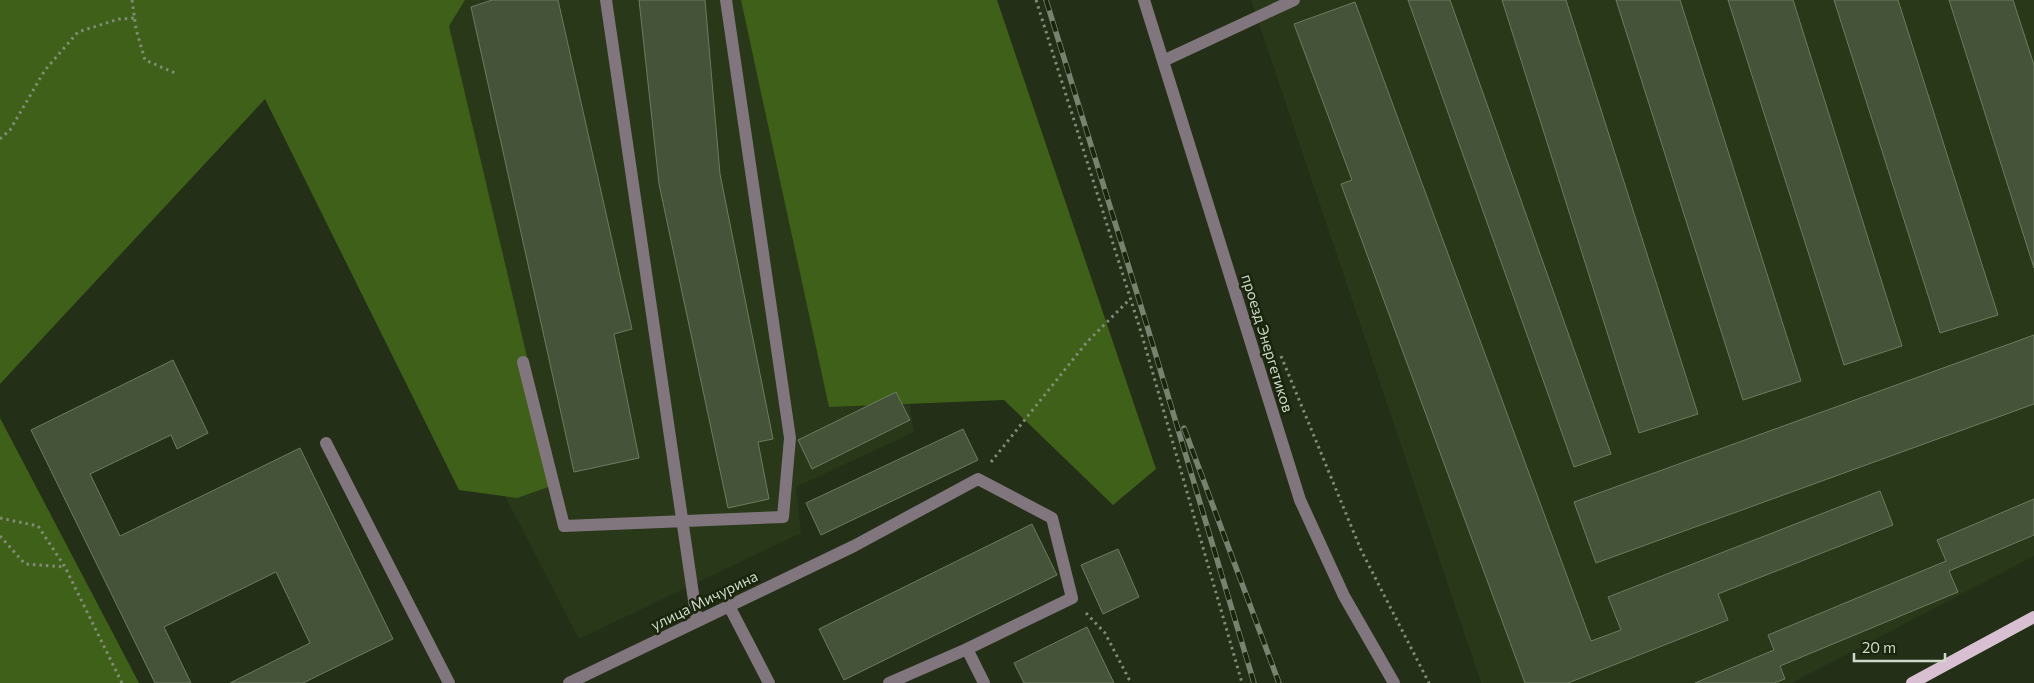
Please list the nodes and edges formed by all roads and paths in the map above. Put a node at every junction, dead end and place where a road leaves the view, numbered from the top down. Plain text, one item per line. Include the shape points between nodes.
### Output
1 (132, 0) edge
2 (606, 0) edge
3 (726, 0) edge
4 (1036, 0) edge
5 (1144, 0) edge
6 (1294, 0) edge
7 (135, 18) junction
8 (1163, 61) junction
9 (175, 73) dead end
10 (0, 139) edge
11 (1130, 299) junction
12 (1280, 354) dead end
13 (524, 362) dead end
14 (326, 443) dead end
15 (978, 479) junction
16 (0, 518) edge
17 (682, 520) junction
18 (0, 536) edge
19 (65, 567) junction
20 (1072, 598) junction
21 (729, 606) junction
22 (2034, 617) edge
23 (697, 621) junction
24 (967, 648) junction
25 (1926, 680) edge
26 (122, 683) edge
27 (449, 683) edge
28 (569, 683) edge
29 (769, 683) edge
30 (889, 683) edge
31 (984, 683) edge
32 (1131, 683) edge
33 (1242, 683) edge
34 (1394, 683) edge
35 (1429, 683) edge
36 (1912, 683) edge

1 - 7 path
2 - 17 street
3 - 17 street via 790,438 783,517
4 - 11 path
5 - 8 street, проезд Энергетиков
6 - 8 street
7 - 9 path via 145,60
7 - 10 path via 119,19 78,32 45,70 10,130
8 - 34 street, проезд Энергетиков via 1300,500 1344,596
11 - 15 path via 1087,342
11 - 33 path
12 - 35 path via 1361,550
13 - 17 street via 564,526
14 - 27 street
15 - 20 street via 1052,518
15 - 21 street, улица Мичурина via 854,546
16 - 19 path via 38,526
17 - 23 street
18 - 19 path via 26,564
19 - 26 path
20 - 24 street
20 - 32 path via 1105,633
21 - 23 street, улица Мичурина
21 - 29 street
22 - 25 main road
23 - 28 street, улица Мичурина
24 - 30 street
24 - 31 street
25 - 36 main road

